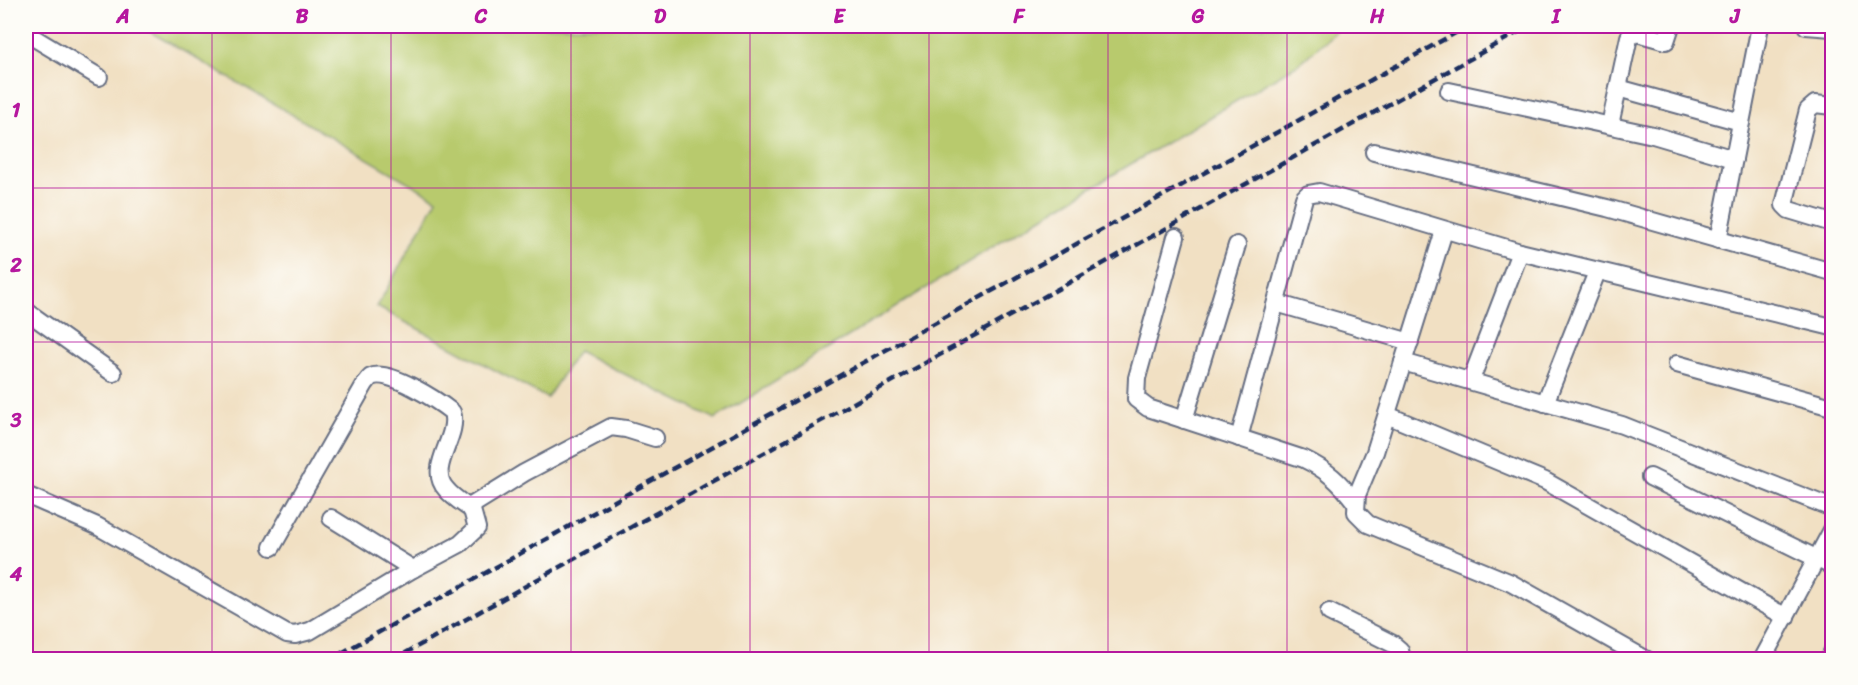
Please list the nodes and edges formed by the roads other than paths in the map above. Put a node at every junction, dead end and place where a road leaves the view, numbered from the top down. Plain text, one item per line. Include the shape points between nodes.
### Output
1 (1671, 26) edge
2 (1760, 26) edge
3 (1806, 26) edge
4 (1833, 28) edge
5 (26, 33) edge
6 (99, 77) dead end
7 (1618, 88) junction
8 (1449, 91) dead end
9 (1833, 106) edge
10 (1741, 122) junction
11 (1610, 125) junction
12 (1374, 152) dead end
13 (1734, 159) junction
14 (1833, 224) edge
15 (1444, 231) junction
16 (1176, 237) dead end
17 (1718, 240) junction
18 (1237, 245) dead end
19 (1520, 252) junction
20 (1597, 272) junction
21 (1833, 272) edge
22 (1276, 303) junction
23 (26, 311) edge
24 (1833, 327) edge
25 (1410, 342) junction
26 (1403, 362) junction
27 (1677, 364) dead end
28 (113, 373) dead end
29 (1471, 380) junction
30 (1545, 403) junction
31 (1833, 407) edge
32 (1387, 415) junction
33 (1184, 420) junction
34 (655, 438) dead end
35 (1239, 438) junction
36 (1650, 477) dead end
37 (26, 495) edge
38 (1355, 502) junction
39 (1833, 508) edge
40 (472, 510) junction
41 (331, 518) dead end
42 (1833, 530) edge
43 (272, 547) dead end
44 (1825, 563) edge
45 (413, 569) junction
46 (1329, 612) dead end
47 (1786, 617) junction
48 (1833, 652) edge
49 (1402, 660) edge
50 (1647, 660) edge
51 (1762, 660) edge
52 (1830, 660) edge

1 - 7 street via 1666,41 1630,34
2 - 10 street
3 - 4 street
5 - 6 street
7 - 10 street
7 - 11 street
8 - 11 street
9 - 14 street via 1815,104 1808,110 1784,205
10 - 13 street
11 - 13 street
12 - 17 street via 1607,208
13 - 17 street
15 - 19 street
15 - 22 street via 1313,192 1304,198
15 - 25 street
16 - 33 street via 1135,392 1142,405
17 - 21 street
18 - 33 street
19 - 20 street
19 - 29 street
20 - 24 street
20 - 30 street
22 - 25 street
22 - 35 street
23 - 28 street
25 - 26 street
26 - 29 street
26 - 32 street
27 - 31 street
29 - 30 street
30 - 39 street via 1622,424
32 - 38 street
32 - 47 street via 1545,481
33 - 35 street
34 - 40 street via 617,427 604,430 489,494
35 - 38 street via 1325,469 1340,481
36 - 44 street
37 - 45 street via 97,526 287,634 310,631
38 - 50 street via 1356,512 1368,524 1511,583
40 - 43 street via 441,483 442,461 454,429 452,412 397,380 371,377
40 - 45 street via 477,528 471,536
41 - 45 street
42 - 44 street
44 - 47 street
46 - 49 street via 1394,644
47 - 51 street
48 - 52 street

